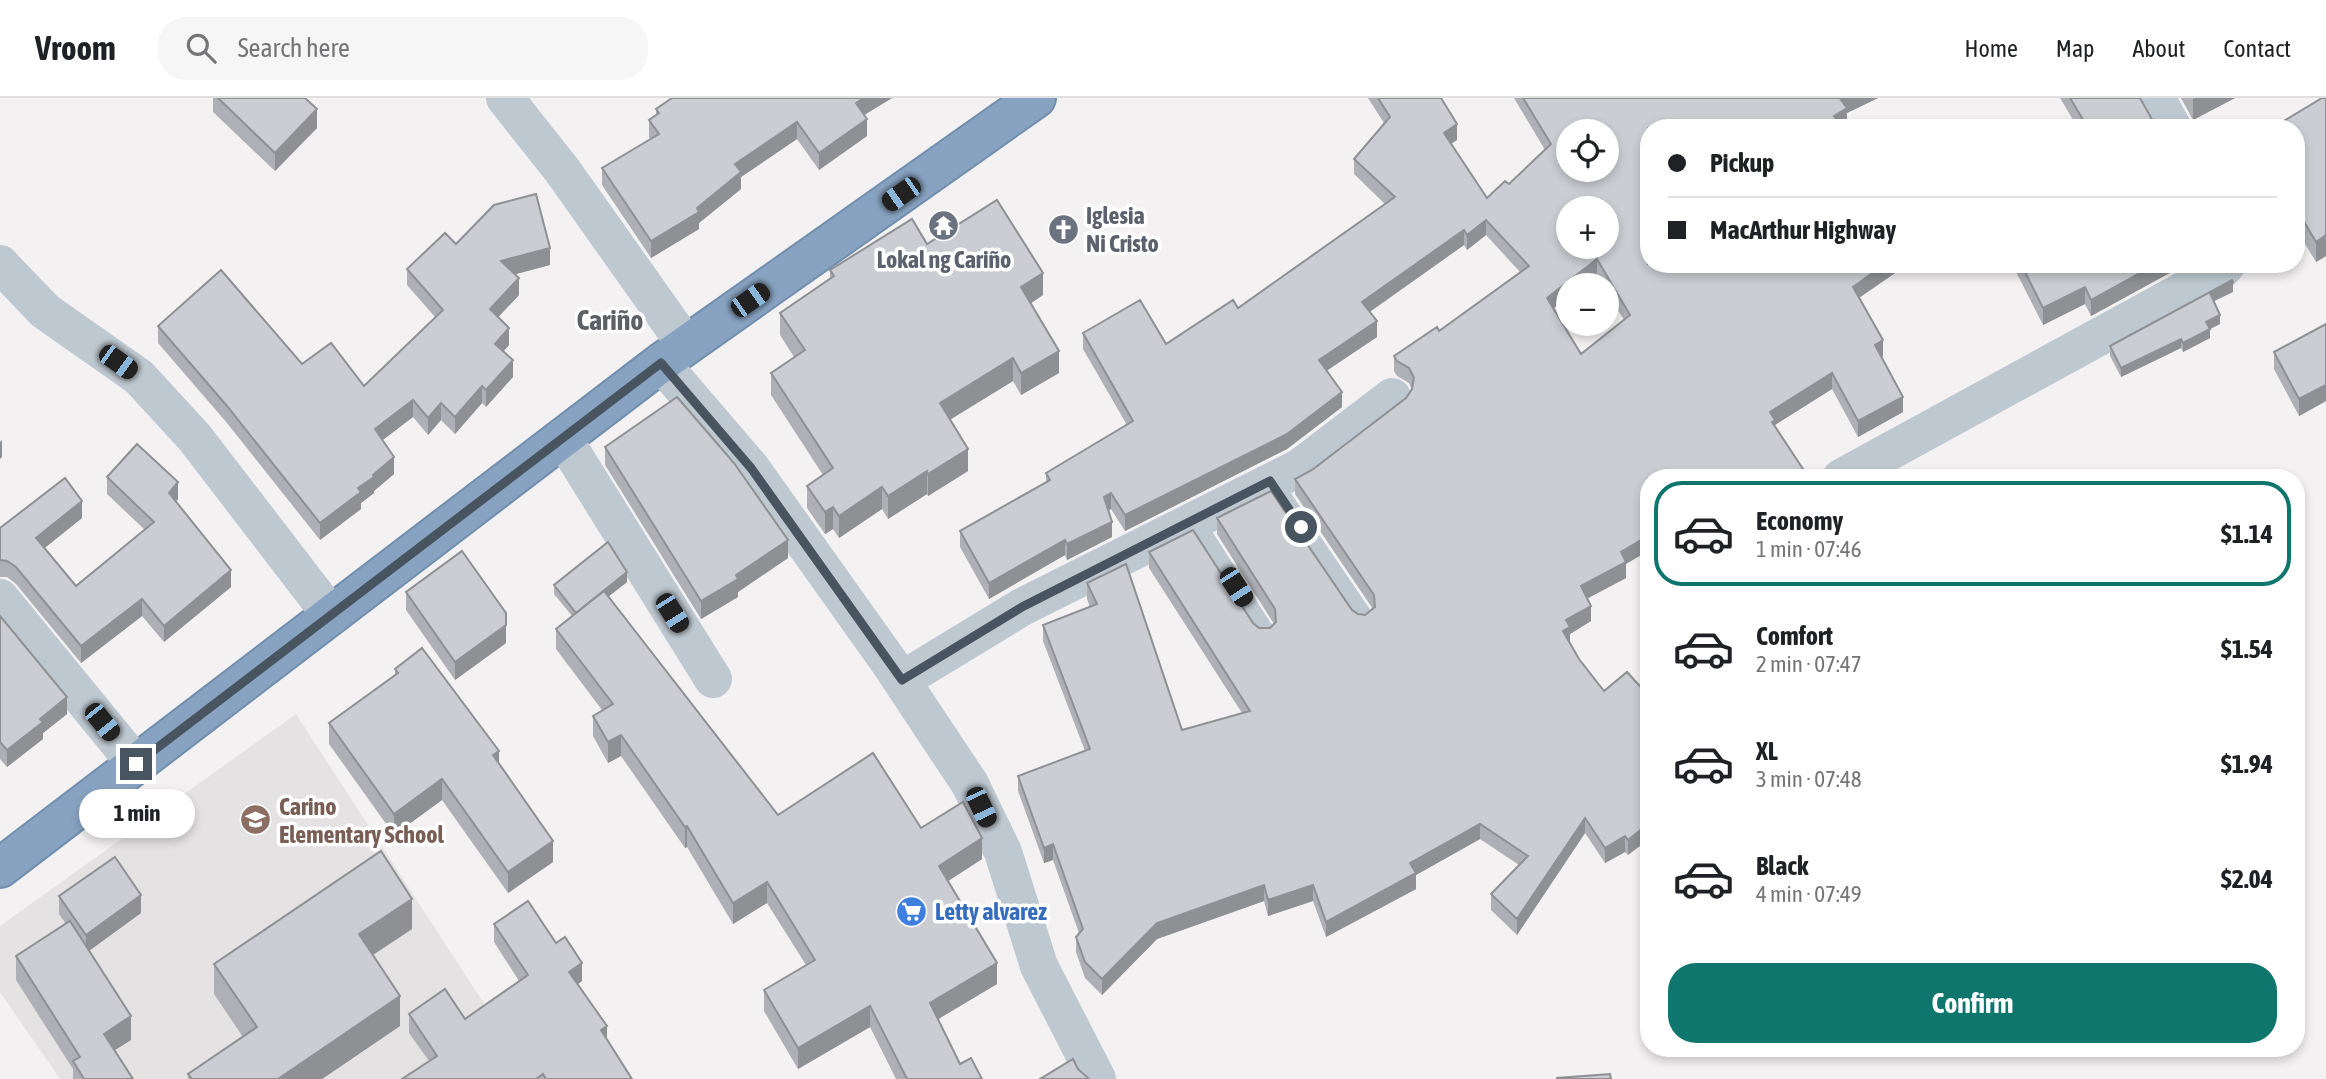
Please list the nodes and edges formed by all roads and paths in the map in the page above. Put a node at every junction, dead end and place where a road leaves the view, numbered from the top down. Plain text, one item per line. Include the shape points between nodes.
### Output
1 (505, 98) edge
2 (1036, 98) edge
3 (2156, 98) edge
4 (2168, 119) edge
5 (0, 264) edge
6 (2216, 273) edge
7 (673, 354) junction
8 (1392, 397) dead end
9 (563, 438) junction
10 (1857, 469) edge
11 (1270, 481) junction
12 (1193, 521) junction
13 (0, 598) edge
14 (331, 615) junction
15 (1363, 618) edge
16 (1264, 632) edge
17 (713, 679) dead end
18 (902, 680) junction
19 (136, 764) junction
20 (0, 867) edge
21 (1097, 1079) edge

1 - 7 street via 562,170
2 - 7 highway
3 - 4 street
5 - 14 street via 45,311 139,377 195,438
6 - 10 street
7 - 9 highway
7 - 18 street
8 - 11 street via 1298,468
9 - 14 highway
9 - 17 street
11 - 12 street
11 - 15 lane
12 - 16 lane
12 - 18 street via 1022,607
13 - 19 street
14 - 19 highway
18 - 21 street via 970,784 1003,852 1039,966
19 - 20 highway

